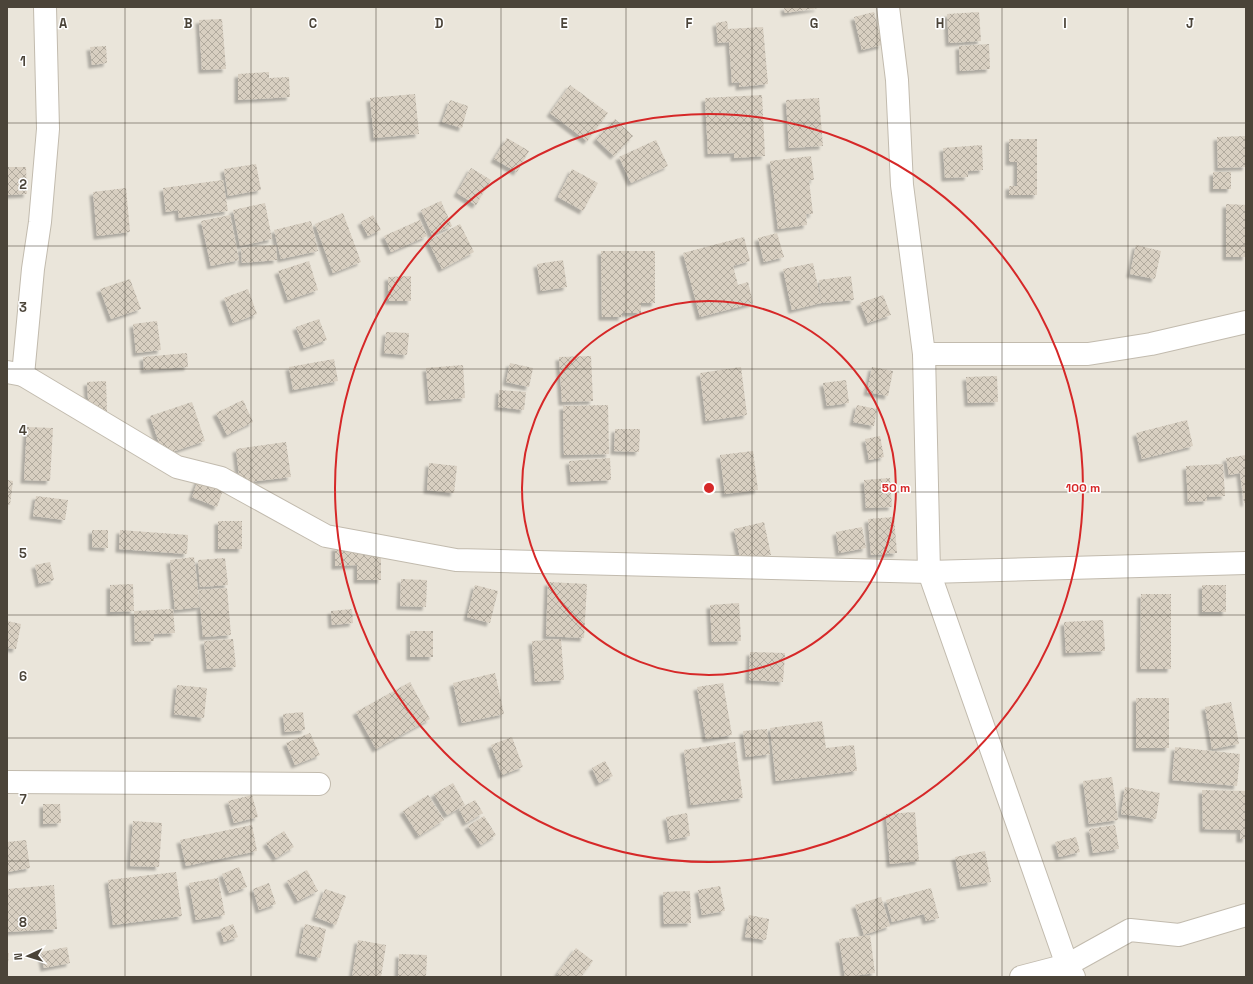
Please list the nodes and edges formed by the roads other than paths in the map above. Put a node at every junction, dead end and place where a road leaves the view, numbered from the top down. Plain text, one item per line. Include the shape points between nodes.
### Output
1 (45, 7) edge
2 (888, 7) edge
3 (1246, 322) edge
4 (924, 354) junction
5 (15, 374) edge
6 (1246, 563) edge
7 (929, 572) junction
8 (7, 782) edge
9 (319, 784) dead end
10 (1246, 915) edge
11 (1070, 971) edge
12 (1021, 977) edge

1 - 5 street via 48,129 40,222
2 - 4 street via 897,80 902,185
3 - 4 street via 1151,344 1088,354
4 - 7 street
5 - 7 street via 178,467 221,478 326,536 456,560
6 - 7 street
7 - 11 street
8 - 9 street
10 - 11 street via 1179,935 1130,930
11 - 12 street

